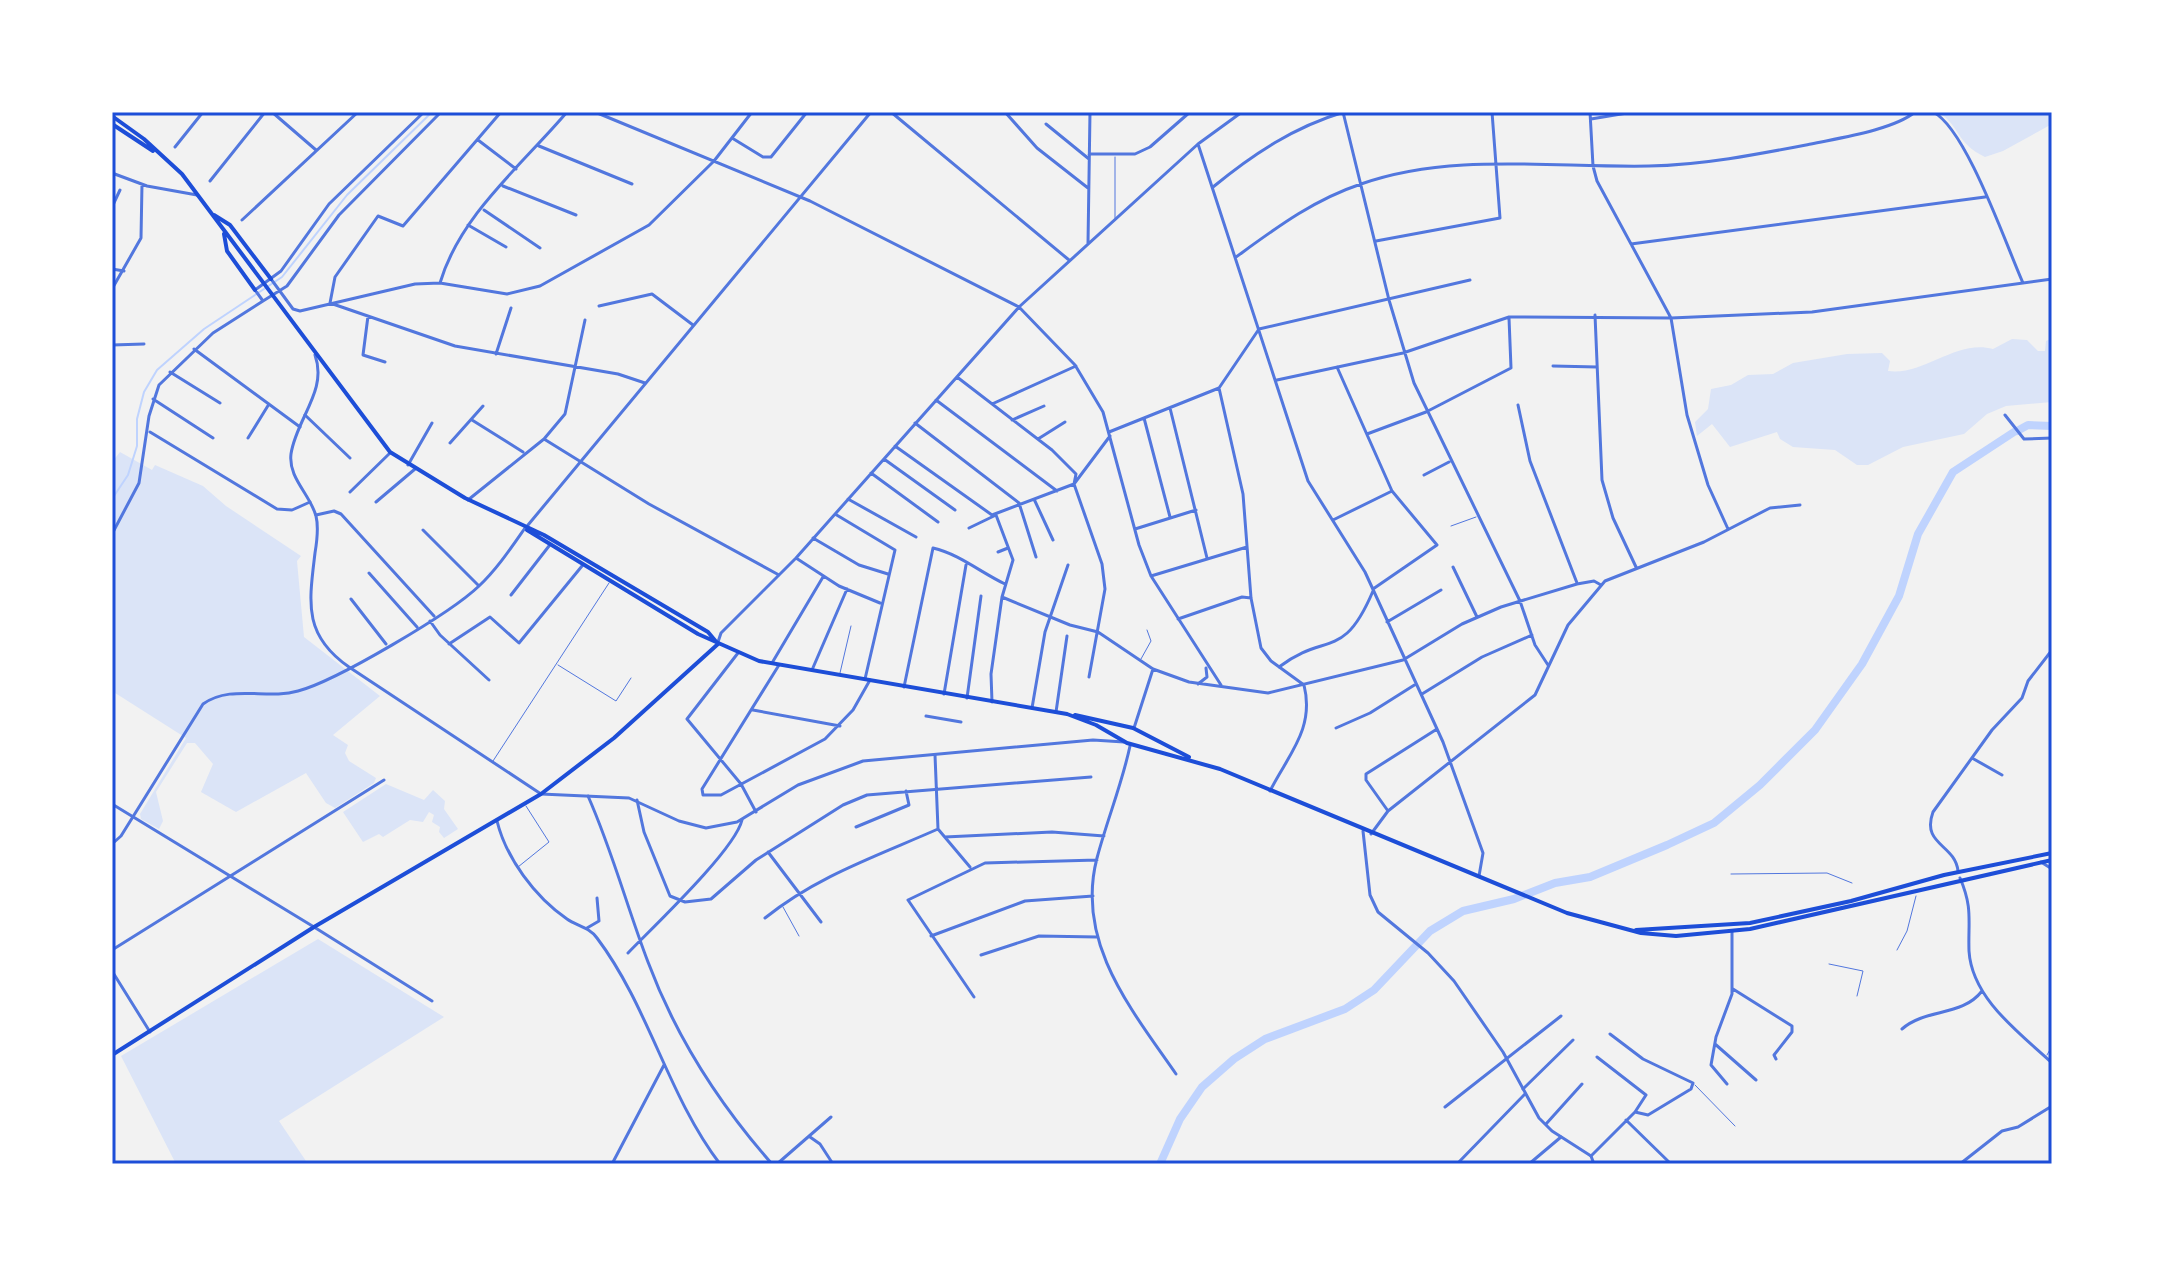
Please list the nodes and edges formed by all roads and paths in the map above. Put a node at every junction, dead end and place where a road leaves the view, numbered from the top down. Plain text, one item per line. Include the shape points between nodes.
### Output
1 (203, 112) edge
2 (265, 112) edge
3 (272, 112) edge
4 (358, 112) edge
5 (424, 112) edge
6 (441, 112) edge
7 (501, 112) edge
8 (567, 112) edge
9 (595, 112) edge
10 (744, 112) edge
11 (807, 112) edge
12 (871, 112) edge
13 (891, 112) edge
14 (1005, 112) edge
15 (1090, 112) edge
16 (1190, 112) edge
17 (1242, 112) edge
18 (1344, 112) edge
19 (1492, 112) edge
20 (1590, 112) edge
21 (1633, 112) edge
22 (1915, 112) edge
23 (1933, 112) edge
24 (751, 113) edge
25 (112, 116) edge
26 (1591, 119) junction
27 (112, 124) edge
28 (1046, 124) dead end
29 (732, 138) junction
30 (478, 140) junction
31 (1198, 144) junction
32 (538, 146) junction
33 (175, 147) dead end
34 (316, 150) junction
35 (1115, 154) junction
36 (162, 156) junction
37 (1089, 157) junction
38 (714, 161) junction
39 (1496, 166) junction
40 (1593, 166) junction
41 (517, 169) junction
42 (112, 173) edge
43 (210, 181) dead end
44 (1362, 183) junction
45 (142, 184) junction
46 (632, 184) dead end
47 (503, 186) junction
48 (1088, 188) junction
49 (1213, 188) junction
50 (120, 190) dead end
51 (198, 195) junction
52 (802, 197) junction
53 (1985, 197) junction
54 (112, 207) edge
55 (482, 209) junction
56 (212, 214) junction
57 (576, 215) dead end
58 (1115, 218) junction
59 (242, 220) dead end
60 (467, 225) junction
61 (224, 232) junction
62 (1375, 242) junction
63 (1088, 243) junction
64 (1631, 244) junction
65 (506, 247) dead end
66 (540, 248) dead end
67 (1236, 257) junction
68 (1069, 260) junction
69 (112, 269) edge
70 (124, 271) junction
71 (2052, 279) edge
72 (1470, 280) dead end
73 (272, 281) junction
74 (440, 283) junction
75 (2024, 284) junction
76 (112, 289) edge
77 (256, 290) junction
78 (280, 290) junction
79 (262, 300) junction
80 (1389, 300) junction
81 (330, 303) junction
82 (599, 306) dead end
83 (1019, 307) junction
84 (511, 308) dead end
85 (1595, 315) junction
86 (368, 316) junction
87 (1509, 317) junction
88 (1671, 318) junction
89 (585, 320) dead end
90 (693, 325) junction
91 (1259, 329) junction
92 (144, 344) dead end
93 (112, 345) edge
94 (194, 349) junction
95 (314, 351) junction
96 (1403, 353) junction
97 (496, 354) junction
98 (385, 362) dead end
99 (574, 366) junction
100 (1076, 366) junction
101 (1553, 366) dead end
102 (1337, 367) junction
103 (1597, 367) junction
104 (170, 372) junction
105 (956, 377) junction
106 (1277, 380) junction
107 (645, 383) junction
108 (1219, 388) junction
109 (153, 399) junction
110 (936, 400) junction
111 (220, 403) dead end
112 (269, 403) junction
113 (991, 404) junction
114 (1518, 405) dead end
115 (483, 406) dead end
116 (1044, 406) dead end
117 (1170, 408) junction
118 (1426, 412) junction
119 (305, 415) junction
120 (2005, 415) dead end
121 (1144, 418) junction
122 (472, 420) junction
123 (1012, 420) junction
124 (1065, 422) dead end
125 (432, 423) dead end
126 (915, 423) junction
127 (300, 427) junction
128 (149, 431) junction
129 (1109, 434) junction
130 (1367, 434) junction
131 (213, 438) dead end
132 (248, 438) dead end
133 (2052, 438) edge
134 (544, 439) junction
135 (1038, 439) junction
136 (450, 443) dead end
137 (895, 446) junction
138 (390, 452) junction
139 (524, 453) junction
140 (350, 458) dead end
141 (884, 459) junction
142 (580, 461) junction
143 (1450, 461) junction
144 (408, 465) junction
145 (415, 469) junction
146 (871, 473) junction
147 (1424, 475) dead end
148 (1074, 484) junction
149 (1057, 491) junction
150 (1392, 491) junction
151 (350, 492) dead end
152 (848, 499) junction
153 (1034, 499) junction
154 (468, 500) junction
155 (310, 502) junction
156 (376, 502) dead end
157 (1019, 503) junction
158 (1800, 505) dead end
159 (955, 510) dead end
160 (1196, 510) junction
161 (835, 514) junction
162 (316, 515) junction
163 (994, 515) junction
164 (1478, 516) junction
165 (1170, 517) junction
166 (1333, 520) junction
167 (938, 522) dead end
168 (1451, 526) dead end
169 (525, 528) junction
170 (969, 528) dead end
171 (1135, 529) junction
172 (1728, 529) junction
173 (423, 530) dead end
174 (112, 534) edge
175 (916, 537) dead end
176 (813, 538) junction
177 (1053, 540) dead end
178 (549, 546) junction
179 (1248, 547) junction
180 (1008, 548) junction
181 (998, 552) dead end
182 (1036, 557) dead end
183 (796, 558) junction
184 (1207, 558) junction
185 (966, 565) junction
186 (1068, 565) dead end
187 (582, 566) junction
188 (1453, 567) dead end
189 (1636, 567) junction
190 (369, 573) dead end
191 (888, 574) junction
192 (779, 575) junction
193 (1151, 576) junction
194 (823, 577) junction
195 (609, 583) junction
196 (1005, 584) junction
197 (1577, 584) junction
198 (1601, 585) junction
199 (479, 586) junction
200 (847, 589) junction
201 (1373, 590) junction
202 (1441, 590) dead end
203 (511, 595) dead end
204 (981, 596) dead end
205 (1002, 597) junction
206 (1251, 598) junction
207 (351, 599) dead end
208 (1520, 601) junction
209 (882, 603) junction
210 (434, 616) junction
211 (1050, 616) junction
212 (1477, 617) junction
213 (429, 619) junction
214 (1177, 619) junction
215 (1387, 622) junction
216 (851, 626) dead end
217 (417, 627) junction
218 (1147, 630) dead end
219 (1098, 632) junction
220 (1532, 635) junction
221 (1067, 636) dead end
222 (449, 644) junction
223 (718, 644) junction
224 (387, 645) junction
225 (2052, 650) edge
226 (738, 653) junction
227 (1403, 660) junction
228 (1139, 662) junction
229 (557, 664) junction
230 (771, 664) junction
231 (779, 665) junction
232 (1548, 665) junction
233 (349, 667) junction
234 (1279, 667) junction
235 (1206, 668) junction
236 (1153, 669) junction
237 (812, 671) junction
238 (839, 676) junction
239 (1089, 677) dead end
240 (631, 678) dead end
241 (489, 680) dead end
242 (867, 680) junction
243 (1197, 684) junction
244 (1416, 684) junction
245 (1221, 685) junction
246 (1304, 685) junction
247 (904, 687) junction
248 (944, 694) junction
249 (1421, 695) junction
250 (967, 698) junction
251 (992, 702) junction
252 (753, 709) junction
253 (1032, 709) junction
254 (1056, 712) junction
255 (1067, 714) junction
256 (926, 716) dead end
257 (961, 722) dead end
258 (840, 726) junction
259 (1336, 728) dead end
260 (1134, 729) junction
261 (1437, 729) junction
262 (1128, 742) junction
263 (935, 754) junction
264 (1972, 758) junction
265 (721, 759) junction
266 (1191, 759) junction
267 (1449, 761) junction
268 (492, 763) junction
269 (2002, 775) dead end
270 (1091, 777) dead end
271 (384, 780) dead end
272 (741, 784) junction
273 (936, 789) junction
274 (906, 791) junction
275 (1270, 791) junction
276 (541, 794) junction
277 (588, 796) junction
278 (637, 800) junction
279 (112, 804) edge
280 (524, 804) junction
281 (1388, 811) junction
282 (756, 812) junction
283 (132, 816) junction
284 (742, 820) junction
285 (497, 821) junction
286 (856, 827) dead end
287 (938, 829) junction
288 (1363, 831) junction
289 (1371, 834) junction
290 (1104, 836) junction
291 (945, 837) junction
292 (112, 844) edge
293 (768, 852) junction
294 (2052, 853) edge
295 (1097, 860) junction
296 (2052, 860) edge
297 (2041, 862) junction
298 (518, 867) junction
299 (970, 867) junction
300 (2052, 869) edge
301 (1958, 872) junction
302 (1731, 874) dead end
303 (231, 875) junction
304 (1479, 877) junction
305 (1960, 878) junction
306 (1852, 883) dead end
307 (1915, 889) junction
308 (798, 892) junction
309 (1093, 896) junction
310 (597, 898) dead end
311 (678, 901) junction
312 (782, 904) junction
313 (765, 918) dead end
314 (821, 922) dead end
315 (314, 927) junction
316 (587, 928) junction
317 (1629, 930) junction
318 (1732, 932) junction
319 (799, 936) dead end
320 (931, 937) junction
321 (1097, 937) junction
322 (641, 940) junction
323 (112, 950) edge
324 (1897, 950) dead end
325 (628, 953) dead end
326 (981, 955) dead end
327 (1829, 964) dead end
328 (112, 971) edge
329 (1733, 989) junction
330 (1982, 991) junction
331 (1857, 996) dead end
332 (974, 997) dead end
333 (432, 1001) dead end
334 (1561, 1016) dead end
335 (1902, 1029) dead end
336 (150, 1032) junction
337 (1610, 1034) dead end
338 (1573, 1040) dead end
339 (1715, 1044) junction
340 (2052, 1046) edge
341 (112, 1055) edge
342 (1506, 1057) junction
343 (1597, 1057) dead end
344 (2046, 1057) junction
345 (1776, 1059) dead end
346 (665, 1063) junction
347 (2052, 1063) edge
348 (1176, 1074) dead end
349 (1756, 1080) dead end
350 (1693, 1083) junction
351 (1582, 1084) dead end
352 (1727, 1084) dead end
353 (1523, 1089) junction
354 (1525, 1094) junction
355 (2052, 1106) edge
356 (1445, 1107) dead end
357 (1635, 1112) junction
358 (831, 1117) dead end
359 (1626, 1120) junction
360 (1546, 1124) junction
361 (1735, 1126) dead end
362 (810, 1137) junction
363 (1561, 1137) junction
364 (1591, 1156) junction
365 (612, 1164) edge
366 (720, 1164) edge
367 (774, 1164) edge
368 (833, 1164) edge
369 (1457, 1164) edge
370 (1529, 1164) edge
371 (1594, 1164) edge
372 (1671, 1164) edge
373 (1960, 1164) edge

1 - 33 street
2 - 43 street
3 - 34 street
4 - 34 street
5 - 73 street via 329,204
6 - 78 street via 339,215
7 - 30 street
8 - 32 street
9 - 38 street
10 - 24 street
11 - 29 street via 771,157
12 - 52 street
13 - 68 street
14 - 48 street via 1037,148
15 - 37 street
16 - 35 street via 1150,147
17 - 31 street
18 - 44 street
18 - 49 street via 1266,147
19 - 39 street
20 - 26 street
21 - 26 street
22 - 40 street via 1850,136 1760,154 1653,166
23 - 53 street via 1949,122
24 - 29 street
25 - 36 main road
26 - 40 street
27 - 36 main road
28 - 37 street
29 - 38 street
30 - 41 street
30 - 81 street via 403,226 378,216 335,277
31 - 49 street
31 - 58 street
32 - 41 street
32 - 46 street
34 - 59 street
35 - 37 street
35 - 58 lane
36 - 51 main road
37 - 48 street
38 - 52 street
38 - 74 street via 640,232 540,286 507,294
39 - 40 street
39 - 44 street via 1434,167
39 - 62 street via 1500,218
40 - 64 street
41 - 47 street
42 - 45 street
44 - 62 street
44 - 67 street via 1295,214
45 - 51 street
45 - 70 street via 141,238
47 - 55 street
47 - 57 street
48 - 63 street
49 - 67 street
50 - 54 street
51 - 56 main road
52 - 83 street
52 - 90 street
53 - 64 street
53 - 75 street
55 - 60 street
55 - 66 street
56 - 61 main road
56 - 73 main road via 228,223
58 - 63 street
60 - 65 street
60 - 74 street
61 - 77 main road via 227,251
61 - 95 main road
62 - 80 street
63 - 68 street
64 - 88 street
67 - 91 street
68 - 83 street
69 - 70 street
70 - 76 street
71 - 75 street
72 - 80 street
73 - 77 street
73 - 78 street
74 - 81 street
75 - 88 street via 1984,285 1812,312
77 - 79 street
78 - 79 street
78 - 81 street via 298,311
79 - 94 street
80 - 91 street
80 - 96 street
81 - 86 street
82 - 90 street via 649,293
83 - 100 street
83 - 105 street
84 - 97 street
85 - 87 street
85 - 88 street
85 - 103 street
86 - 97 street via 444,343
86 - 98 street via 363,354
87 - 96 street
87 - 118 street via 1511,368
88 - 172 street via 1687,415
89 - 99 street
90 - 107 street
91 - 106 street
91 - 108 street
92 - 93 street
94 - 104 street
94 - 112 street
95 - 119 street via 320,371
95 - 138 main road
96 - 102 street
96 - 118 street
97 - 99 street
99 - 107 street
99 - 134 street via 567,411
100 - 113 street
100 - 129 street via 1103,412
101 - 103 street
102 - 106 street
102 - 130 street
103 - 189 street via 1604,491
104 - 109 street
104 - 111 street
105 - 110 street
105 - 113 street
106 - 166 street via 1308,481
107 - 142 street
108 - 117 street
108 - 179 street via 1236,453
109 - 128 street
109 - 131 street
110 - 126 street
110 - 149 street
112 - 127 street
112 - 132 street
113 - 123 street
114 - 197 street via 1530,461
115 - 122 street
116 - 123 street
117 - 121 street
117 - 160 street
118 - 130 street
118 - 143 street
119 - 127 street
119 - 140 street
120 - 133 street via 2024,439
121 - 129 street
121 - 165 street
122 - 136 street
122 - 139 street
123 - 135 street
124 - 135 street
125 - 144 street
126 - 137 street
126 - 157 street
127 - 155 street via 291,464
128 - 155 street via 279,510
128 - 174 street via 132,503
129 - 148 street
129 - 171 street
130 - 150 street
134 - 139 street
134 - 142 street
135 - 148 street via 1076,474
137 - 141 street
137 - 163 street
138 - 144 main road
138 - 151 street
139 - 154 street
141 - 146 street
141 - 159 street
142 - 169 street
142 - 192 street
143 - 147 street
143 - 164 street
144 - 145 main road
145 - 154 main road
145 - 156 street
146 - 152 street
146 - 167 street
148 - 149 street
148 - 219 street via 1103,571
149 - 153 street
150 - 166 street
150 - 201 street via 1437,545
152 - 161 street
152 - 175 street
153 - 157 street
153 - 177 street
154 - 169 main road
155 - 162 street
157 - 163 street
157 - 182 street
158 - 172 street via 1770,508
160 - 165 street
160 - 184 street
161 - 176 street
161 - 191 street via 895,550
162 - 210 street via 341,514
162 - 233 street via 312,618 321,642
163 - 170 street
163 - 180 street
164 - 168 lane
164 - 208 street
165 - 171 street
166 - 201 street
169 - 178 main road
169 - 199 street
169 - 223 main road via 695,624
171 - 193 street
172 - 189 street
173 - 199 street
176 - 183 street
176 - 191 street via 859,565
178 - 187 main road
178 - 203 street
179 - 184 street
179 - 206 street
180 - 181 street
180 - 196 street via 1013,560
183 - 192 street
183 - 194 street
184 - 193 street
185 - 196 street
185 - 247 street via 952,552 933,548
185 - 248 street
186 - 211 street
187 - 195 main road
187 - 222 street via 519,643 490,617
188 - 212 street
189 - 198 street
190 - 217 street
191 - 209 street
192 - 223 street via 721,633
193 - 214 street
194 - 200 street
194 - 230 street
195 - 223 main road
195 - 229 lane
196 - 205 street
197 - 198 street
197 - 208 street
198 - 232 street via 1568,625
199 - 210 street
200 - 209 street
200 - 237 street
201 - 215 street
201 - 234 street via 1342,640
202 - 215 street
204 - 250 street
205 - 211 street
205 - 251 street
206 - 214 street
206 - 234 street via 1261,648
207 - 224 street
208 - 212 street
208 - 220 street
209 - 242 street
210 - 213 street
211 - 219 street
211 - 253 street
212 - 227 street
213 - 217 street
213 - 222 street
214 - 235 street
215 - 227 street
216 - 238 lane
217 - 224 street
218 - 228 lane via 1151,641
219 - 228 street
219 - 239 street
220 - 232 street
220 - 249 street via 1482,657
221 - 254 street
222 - 241 street
223 - 226 main road
223 - 276 main road via 614,738
224 - 233 street
225 - 264 street via 2022,698
226 - 230 main road
226 - 265 street via 687,719
227 - 244 street
227 - 246 street
228 - 236 street
229 - 240 lane via 616,701
229 - 268 lane
230 - 231 main road
231 - 237 main road
231 - 252 street
232 - 267 street via 1535,695
233 - 268 street
233 - 283 street via 296,692 225,694 208,700
234 - 246 street
235 - 243 street via 1207,677
235 - 245 street
236 - 243 street
236 - 260 street
237 - 238 main road
238 - 242 main road
242 - 247 main road
242 - 258 street
243 - 245 street
244 - 249 street
244 - 259 street
245 - 246 street via 1268,693
246 - 275 street via 1304,730
247 - 248 main road
248 - 250 main road
249 - 261 street
250 - 251 main road
251 - 253 main road
252 - 258 street
252 - 265 street
253 - 254 main road
254 - 255 main road
255 - 260 main road
255 - 262 main road
256 - 257 street
258 - 272 street
260 - 262 main road
260 - 262 main road via 1123,731
260 - 266 main road
261 - 267 street
261 - 281 street via 1366,774
262 - 263 street via 1093,740
262 - 266 main road
262 - 290 street
263 - 273 street
263 - 282 street via 845,765 789,790
264 - 269 street
264 - 301 street via 1937,806 1930,829 1956,861
265 - 272 street
265 - 272 street via 701,792 717,796
266 - 275 main road
267 - 281 street
267 - 304 street via 1483,853
268 - 276 street
270 - 273 street
271 - 303 street
272 - 282 street
273 - 274 street
273 - 287 street
274 - 286 street via 909,805
274 - 293 street via 867,795 843,805
275 - 288 main road
276 - 277 street
276 - 280 main road
277 - 278 street
277 - 322 street
278 - 284 street via 694,826
278 - 311 street via 644,832 668,891
279 - 283 street
280 - 285 main road
280 - 298 lane via 549,841
281 - 289 street
282 - 284 street
283 - 292 street
283 - 303 street
284 - 311 street
285 - 298 street via 503,847
285 - 315 main road
287 - 291 street
287 - 308 street
288 - 289 main road
288 - 342 street via 1373,904 1454,981
289 - 304 main road
290 - 291 street via 1052,832
290 - 295 street
291 - 299 street
293 - 308 street
293 - 311 street via 711,899
294 - 301 main road
295 - 299 street
295 - 309 street
296 - 297 main road
297 - 300 street
297 - 305 main road
298 - 316 street via 556,911
299 - 320 street via 908,900
301 - 305 main road
301 - 317 main road via 1750,923
302 - 306 lane via 1827,873
303 - 315 street
303 - 323 street
304 - 317 main road via 1588,920
305 - 307 main road
305 - 330 street via 1970,903 1969,952
307 - 318 main road
307 - 324 lane via 1917,903
308 - 312 street
308 - 314 street
309 - 320 street via 1025,901
309 - 321 street
310 - 316 street via 599,921
311 - 322 street
312 - 313 street
312 - 319 lane
315 - 333 street
315 - 336 main road
316 - 346 street
317 - 318 main road via 1676,936
318 - 329 street
320 - 332 street
321 - 326 street via 1039,936
321 - 348 street via 1109,974
322 - 325 street
322 - 367 street via 707,1079 731,1118
327 - 331 lane via 1863,971
328 - 336 street
329 - 339 street
329 - 345 street via 1792,1026
330 - 335 street via 1968,1004 1915,1019
330 - 344 street
334 - 342 street
336 - 341 main road
337 - 350 street via 1643,1059
338 - 353 street
339 - 349 street
339 - 352 street via 1711,1068
340 - 344 lane
342 - 353 street
342 - 356 street
343 - 357 street via 1646,1095
344 - 347 street
346 - 365 street
346 - 366 street via 699,1134
350 - 357 street via 1648,1115
350 - 361 lane
351 - 360 street
353 - 354 street
354 - 360 street
354 - 369 street
355 - 373 street via 2002,1131
357 - 359 street
358 - 362 street
359 - 364 street
359 - 372 street
360 - 363 street
362 - 367 street
362 - 368 street
363 - 364 street
363 - 370 street
364 - 371 street

